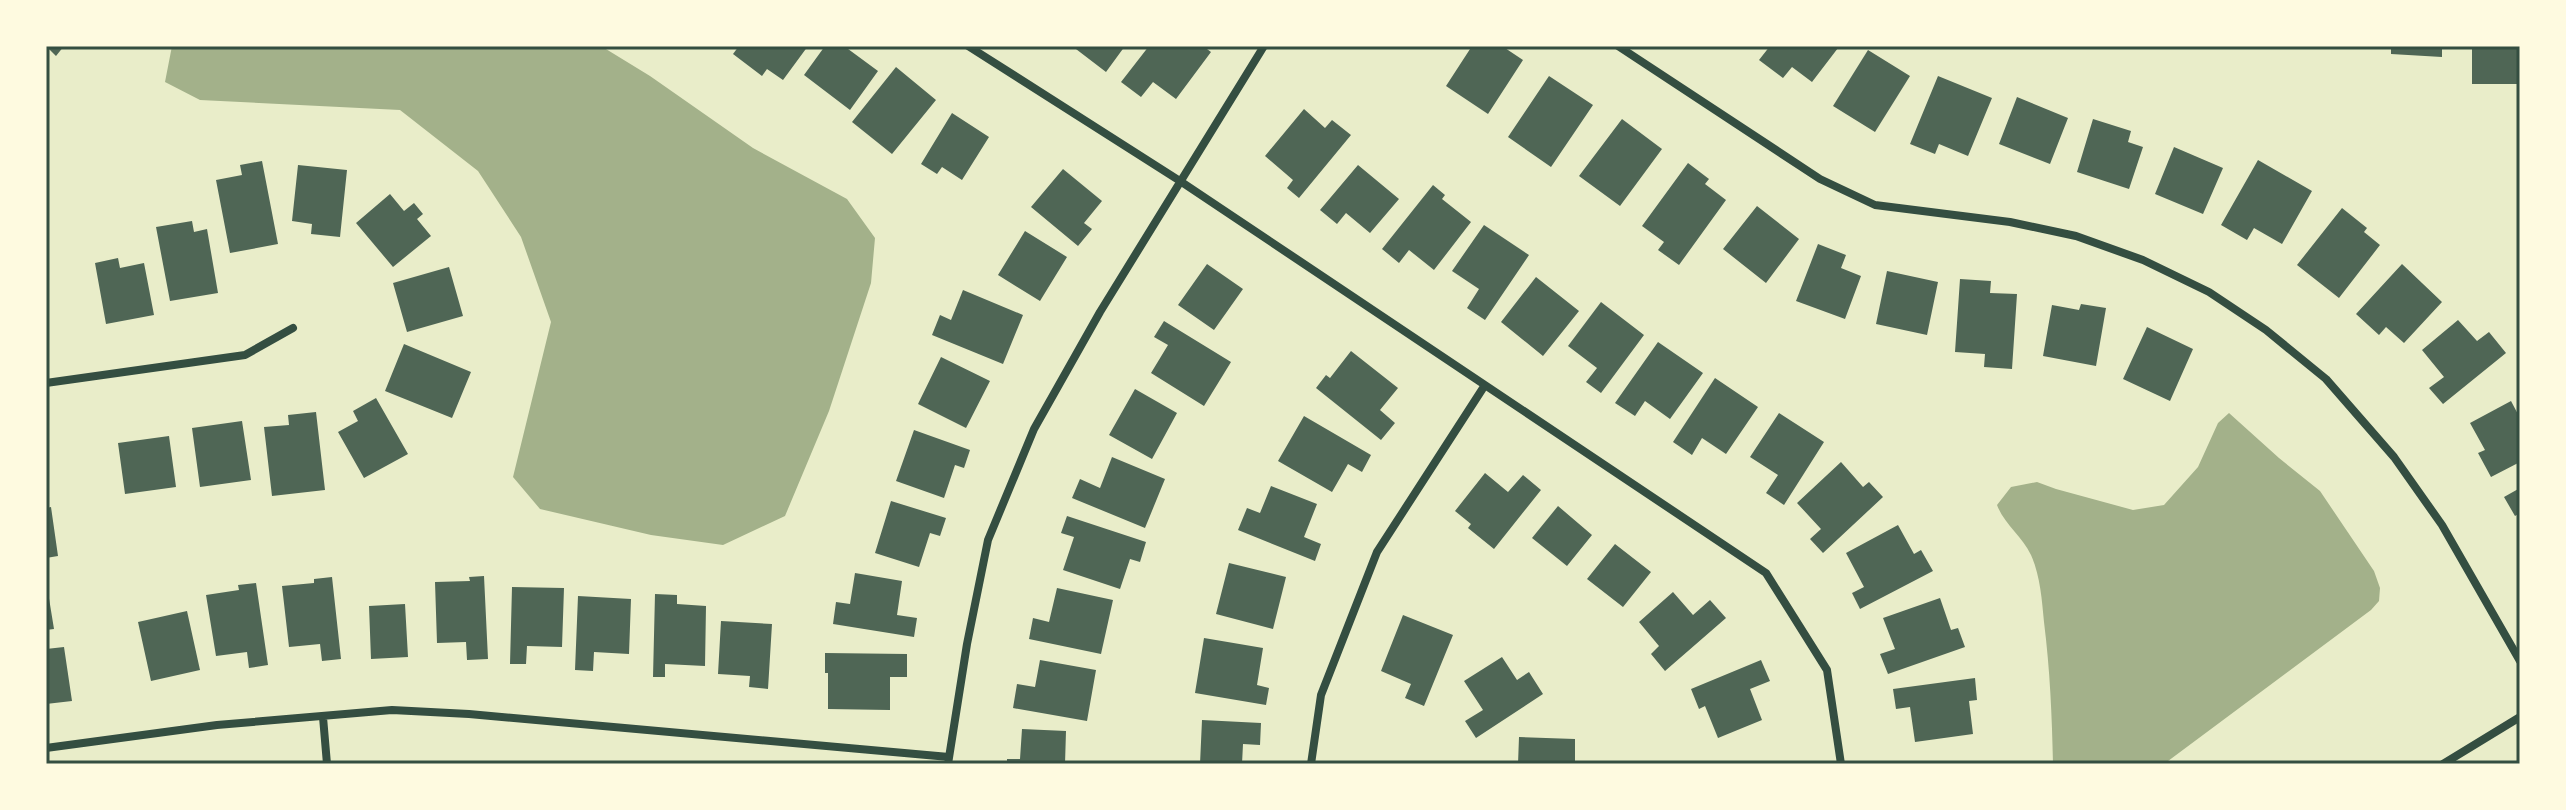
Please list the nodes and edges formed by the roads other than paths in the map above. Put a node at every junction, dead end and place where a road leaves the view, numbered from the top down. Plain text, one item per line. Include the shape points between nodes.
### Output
1 (968, 46) edge
2 (1264, 46) edge
3 (1618, 46) edge
4 (1180, 181) junction
5 (293, 328) dead end
6 (46, 383) edge
7 (1485, 385) junction
8 (2520, 661) edge
9 (323, 717) junction
10 (2520, 717) edge
11 (46, 748) edge
12 (948, 761) edge
13 (327, 764) edge
14 (1311, 764) edge
15 (1841, 764) edge
16 (2443, 764) edge

1 - 4 street
2 - 4 street
3 - 8 street via 1820,179 1875,205 2076,236 2209,292 2266,330 2326,379 2394,457 2442,525
4 - 7 street
4 - 12 street via 1034,429 988,540
5 - 6 street via 245,355
7 - 14 street via 1377,552 1321,695
7 - 15 street via 1766,573 1827,670
9 - 11 street
9 - 12 street via 392,710 454,713
9 - 13 street
10 - 16 street

